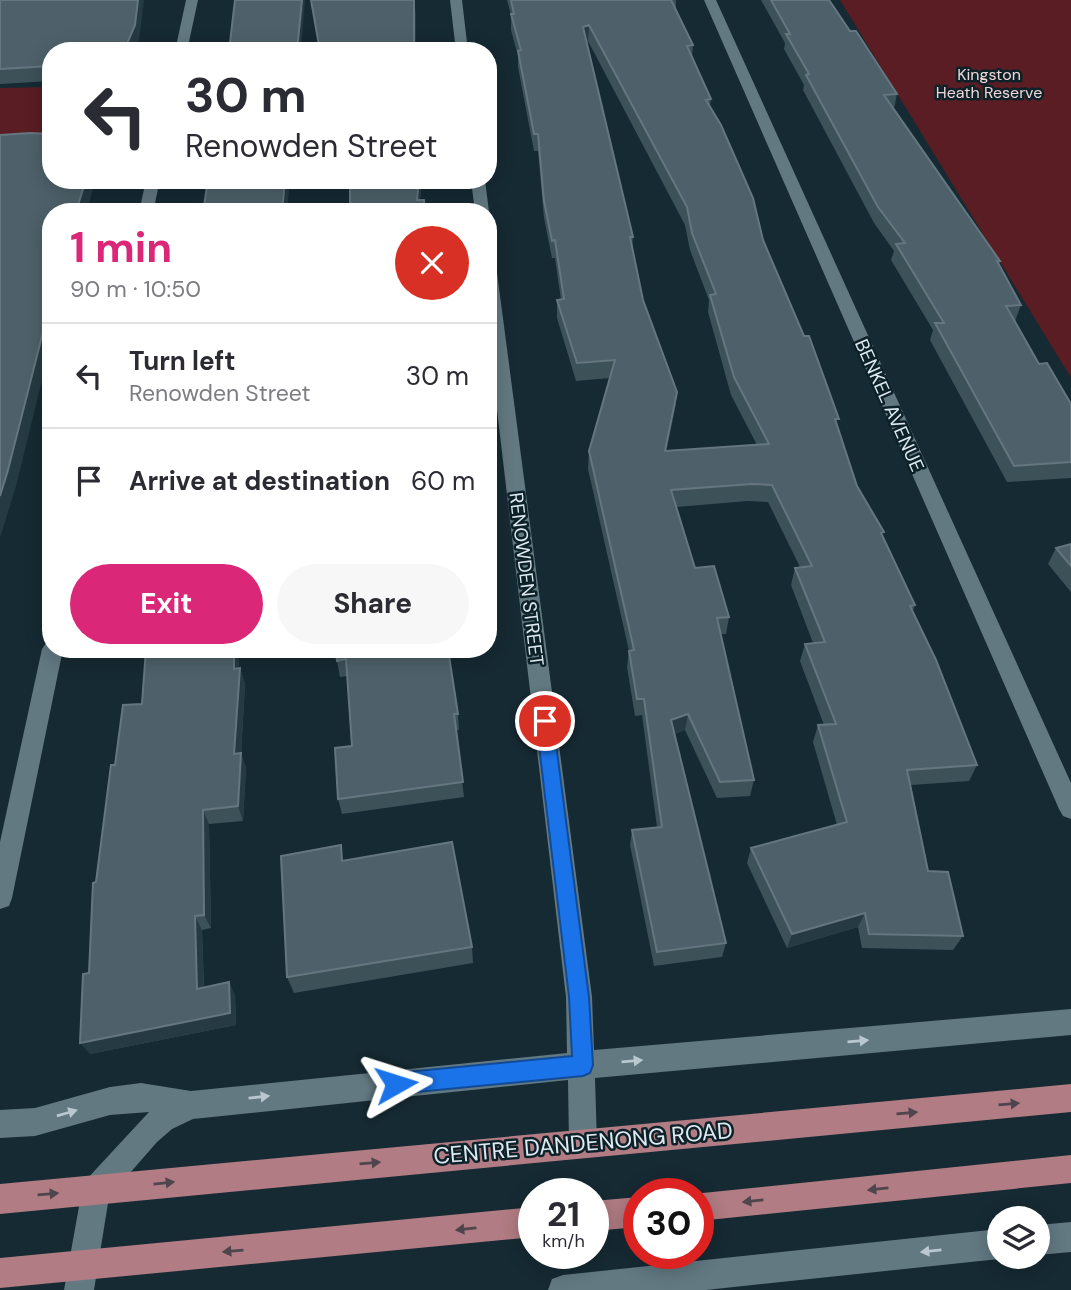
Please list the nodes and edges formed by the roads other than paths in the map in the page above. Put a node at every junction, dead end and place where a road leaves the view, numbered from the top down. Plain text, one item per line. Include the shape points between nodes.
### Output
1 (192, 0) edge
2 (456, 0) edge
3 (710, 0) edge
4 (183, 42) edge
5 (461, 42) edge
6 (497, 337) edge
7 (51, 658) edge
8 (1071, 809) edge
9 (0, 898) edge
10 (1071, 1022) edge
11 (583, 1065) junction
12 (1071, 1099) edge
13 (191, 1105) junction
14 (0, 1124) edge
15 (583, 1143) junction
16 (1071, 1169) edge
17 (96, 1190) junction
18 (0, 1199) edge
19 (714, 1204) edge
20 (518, 1224) edge
21 (1071, 1237) edge
22 (1050, 1239) edge
23 (987, 1245) edge
24 (0, 1273) edge
25 (81, 1278) edge
26 (563, 1290) edge

1 - 4 street
2 - 5 street
3 - 8 street, BENKEL AVENUE
6 - 11 street, RENOWDEN STREET via 579,997
7 - 9 street
11 -> 10 street
13 -> 11 street
11 - 15 street, RENOWDEN STREET
15 -> 12 main road, CENTRE DANDENONG ROAD
14 -> 13 street via 35,1122 141,1097
13 - 17 street via 147,1132
17 -> 15 main road, CENTRE DANDENONG ROAD
16 -> 19 main road
18 -> 17 main road, CENTRE DANDENONG ROAD
17 - 25 street
20 -> 25 main road
21 - 22 street
23 -> 26 street
24 - 25 main road

